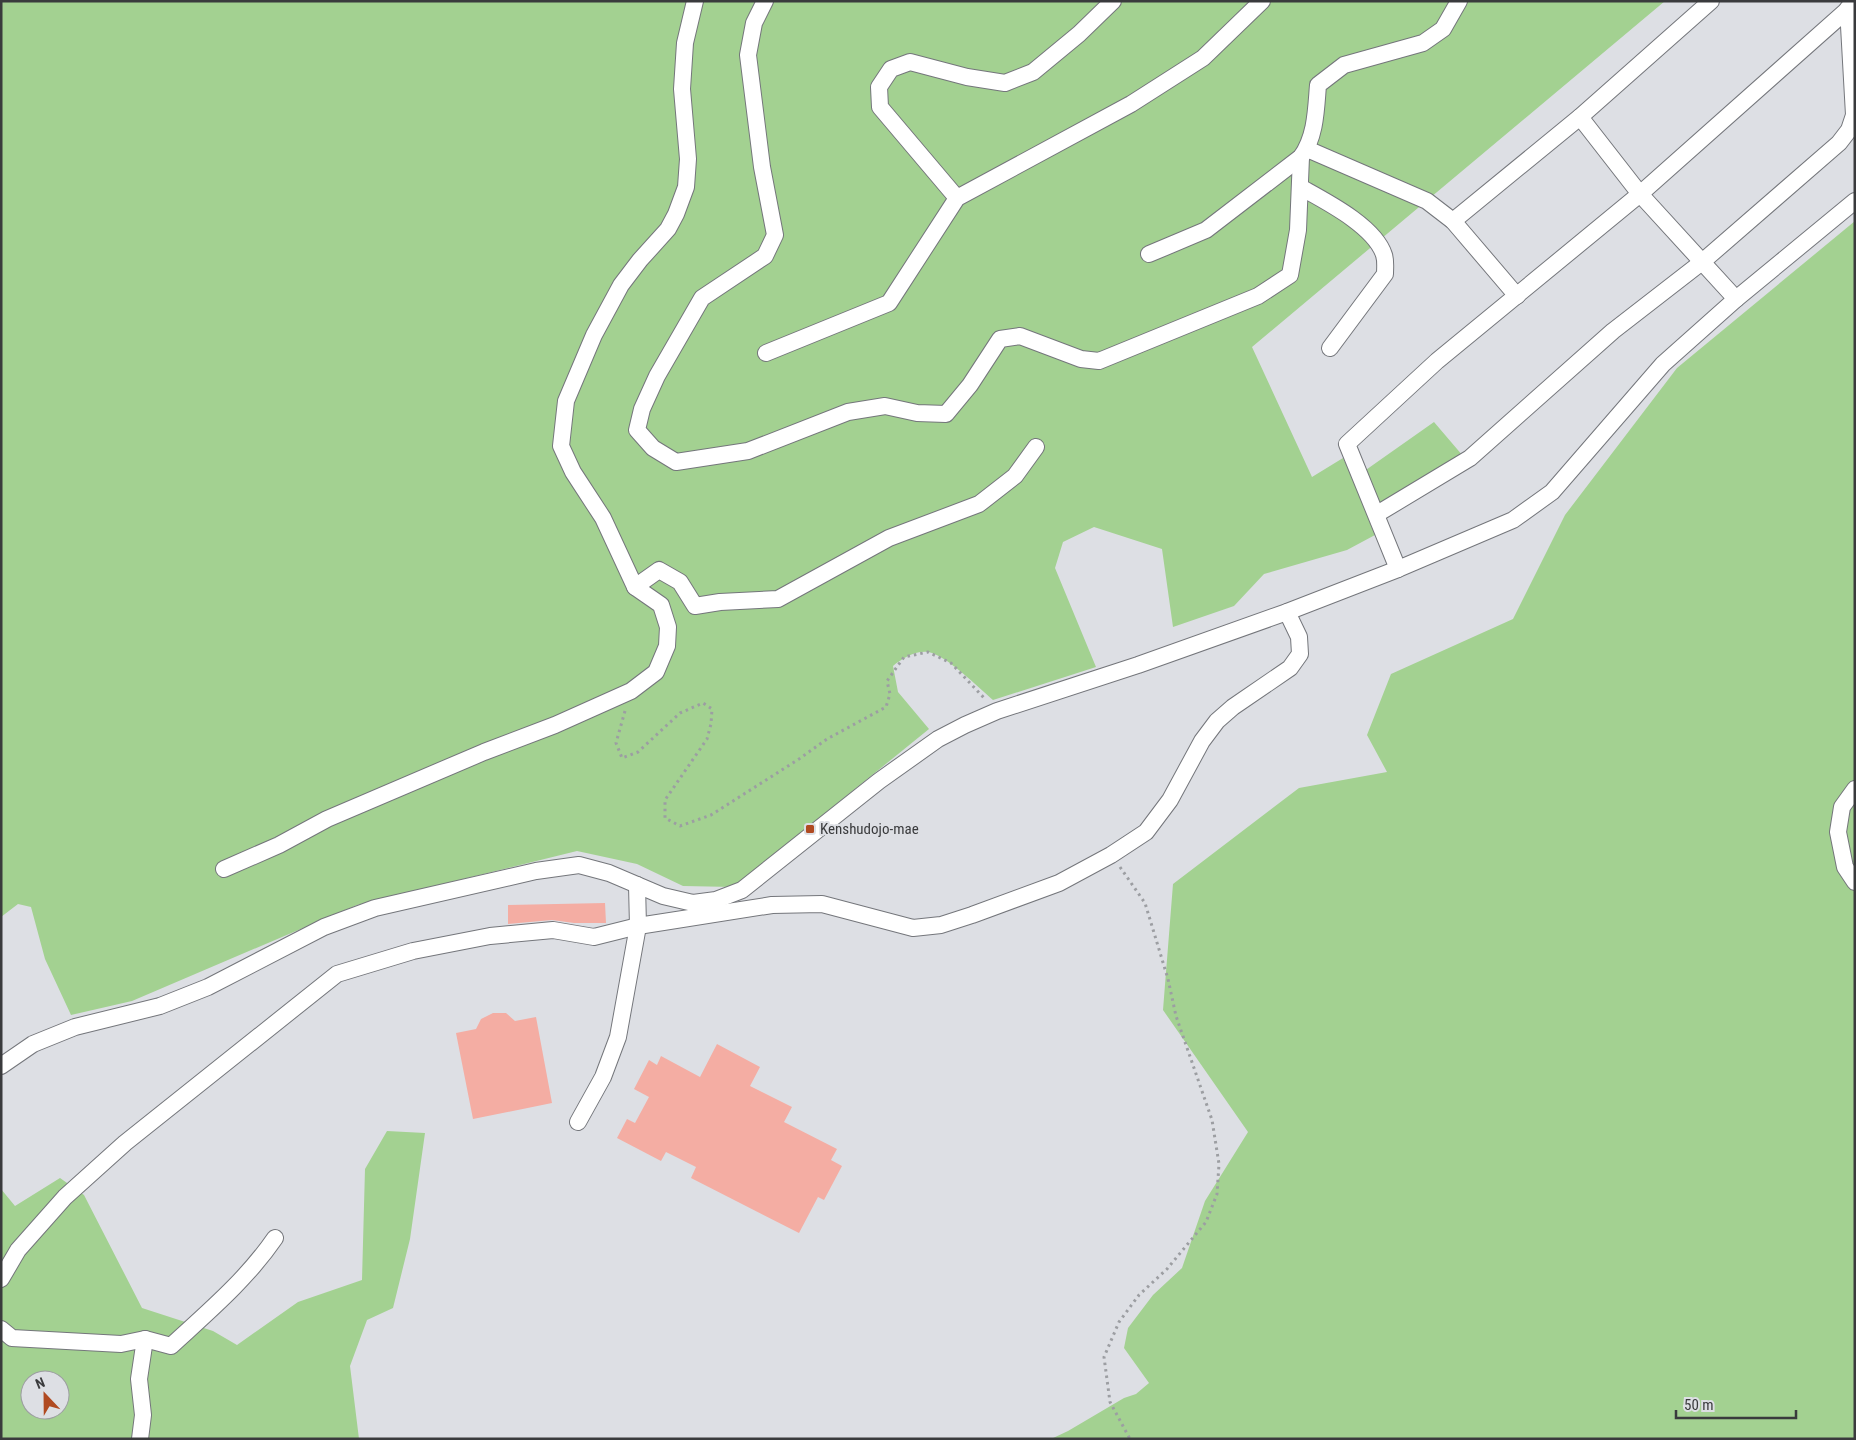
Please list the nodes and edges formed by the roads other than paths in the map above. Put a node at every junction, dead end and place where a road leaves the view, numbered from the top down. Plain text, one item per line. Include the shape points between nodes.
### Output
1 (695, 1) edge
2 (765, 1) edge
3 (1113, 1) edge
4 (1262, 1) edge
5 (1459, 1) edge
6 (1711, 1) edge
7 (1852, 6) edge
8 (1580, 117) junction
9 (1304, 153) junction
10 (1300, 187) junction
11 (1640, 194) junction
12 (957, 198) junction
13 (1855, 201) edge
14 (1453, 221) junction
15 (1149, 254) dead end
16 (1702, 262) junction
17 (1517, 296) junction
18 (1736, 299) junction
19 (1330, 348) dead end
20 (766, 353) dead end
21 (1036, 446) dead end
22 (1377, 514) junction
23 (1398, 569) junction
24 (635, 587) junction
25 (1287, 612) junction
26 (1855, 789) edge
27 (224, 869) dead end
28 (1855, 882) edge
29 (637, 885) junction
30 (638, 926) junction
31 (1, 1066) edge
32 (578, 1122) dead end
33 (275, 1238) dead end
34 (1, 1279) edge
35 (1, 1329) edge
36 (145, 1339) junction
37 (140, 1439) edge

1 - 24 street via 685,43 682,89 688,160 686,187 668,229 621,285 594,335 566,401 561,446 573,472 603,518
2 - 10 street via 754,23 748,55 762,167 775,236 766,256 702,298 642,409 637,430 654,448 676,462 748,451 848,412 885,406 917,413 946,414 970,385 1000,339 1020,336 1081,359 1099,361 1258,296 1290,275 1298,230
3 - 12 street via 1033,72 1004,83 910,62 891,69 879,87 880,107
4 - 12 street via 1203,58 1131,104
5 - 9 street via 1443,29 1423,43 1344,65 1318,84 1315,122
6 - 8 street
7 - 11 street
7 - 16 street via 1854,115 1849,130 1825,156
8 - 11 street
8 - 14 street
9 - 10 street
9 - 14 street via 1427,201
9 - 15 street via 1206,230
10 - 19 street via 1345,212 1376,240 1384,255 1385,274
11 - 16 street
11 - 17 street
12 - 20 street via 889,303
13 - 18 street
14 - 17 street
16 - 18 street
16 - 22 street via 1613,331 1470,458
17 - 22 street via 1437,361 1347,444
18 - 23 street via 1662,364 1552,492 1513,520
21 - 24 street via 1015,476 979,504 890,538 778,599 696,606 680,582 659,570
22 - 23 street
23 - 25 street
24 - 27 street via 661,605 668,626 667,646 656,672 631,691 327,819
25 - 29 street via 997,711 938,738 742,890 716,900 693,903 663,896
25 - 30 street via 1299,637 1300,654 1290,668 1217,721 1170,800 1146,832 1059,883 941,925 913,928 822,904 772,905
26 - 28 street via 1842,807 1838,832 1844,867
29 - 30 street
29 - 31 street via 610,873 579,865 536,871 375,908 324,927 208,987 160,1006 75,1027 32,1044
30 - 32 street via 618,1037 603,1077
30 - 34 street via 594,938 553,930 490,936 412,951 337,974 125,1143 64,1197 18,1250
33 - 36 street via 260,1260 172,1346
35 - 36 street via 12,1338 121,1344
36 - 37 street via 139,1379 143,1415

